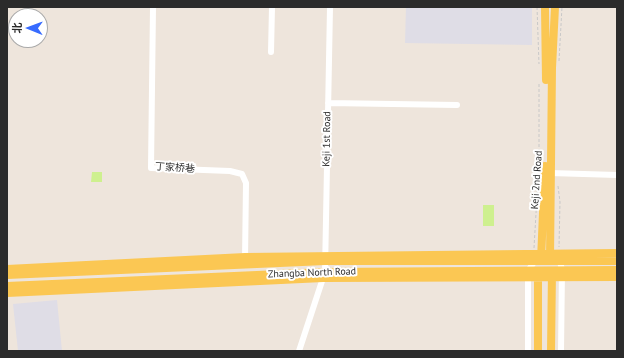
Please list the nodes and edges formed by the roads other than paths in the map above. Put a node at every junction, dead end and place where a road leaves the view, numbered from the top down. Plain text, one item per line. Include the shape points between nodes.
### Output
1 (153, 7) edge
2 (272, 7) edge
3 (330, 7) edge
4 (546, 7) edge
5 (555, 7) edge
6 (271, 52) dead end
7 (328, 103) junction
8 (457, 105) dead end
9 (553, 173) junction
10 (617, 175) edge
11 (617, 254) edge
12 (325, 258) junction
13 (537, 259) junction
14 (245, 261) junction
15 (617, 261) edge
16 (554, 263) junction
17 (7, 269) edge
18 (617, 270) edge
19 (562, 273) junction
20 (528, 274) junction
21 (538, 274) junction
22 (7, 275) edge
23 (324, 275) junction
24 (617, 277) edge
25 (7, 286) edge
26 (7, 292) edge
27 (300, 351) edge
28 (528, 351) edge
29 (538, 351) edge
30 (551, 351) edge
31 (561, 351) edge

1 - 14 street, 丁家桥巷 via 151,168 230,170 242,174 246,183
2 - 6 street
3 - 7 street, Keji 1st Road
4 - 13 main road, Keji 2nd Road via 544,181
5 - 9 main road, Keji 2nd Road via 552,68
7 - 8 street
7 - 12 street, Keji 1st Road
9 - 10 street
9 - 16 main road, Keji 2nd Road
11 - 16 main road
12 - 13 main road, Zhangba North Road
12 - 14 main road, Zhangba North Road
12 - 23 street, Keji 1st Road
13 - 16 main road, Zhangba North Road
13 - 20 street
13 - 21 main road, Keji 2nd Road
14 - 17 main road
14 - 22 main road, Zhangba North Road
15 - 16 main road, Zhangba North Road
16 - 19 main road, Zhangba North Road
16 - 21 main road, Zhangba North Road
16 - 30 main road, Keji 2nd Road
18 - 19 main road, Zhangba North Road
19 - 24 main road
19 - 31 street
20 - 21 main road, Zhangba North Road
20 - 23 main road, Zhangba North Road
20 - 28 street
21 - 29 main road, Keji 2nd Road
23 - 25 main road, Zhangba North Road
23 - 26 main road
23 - 27 street, Keji 1st Road

